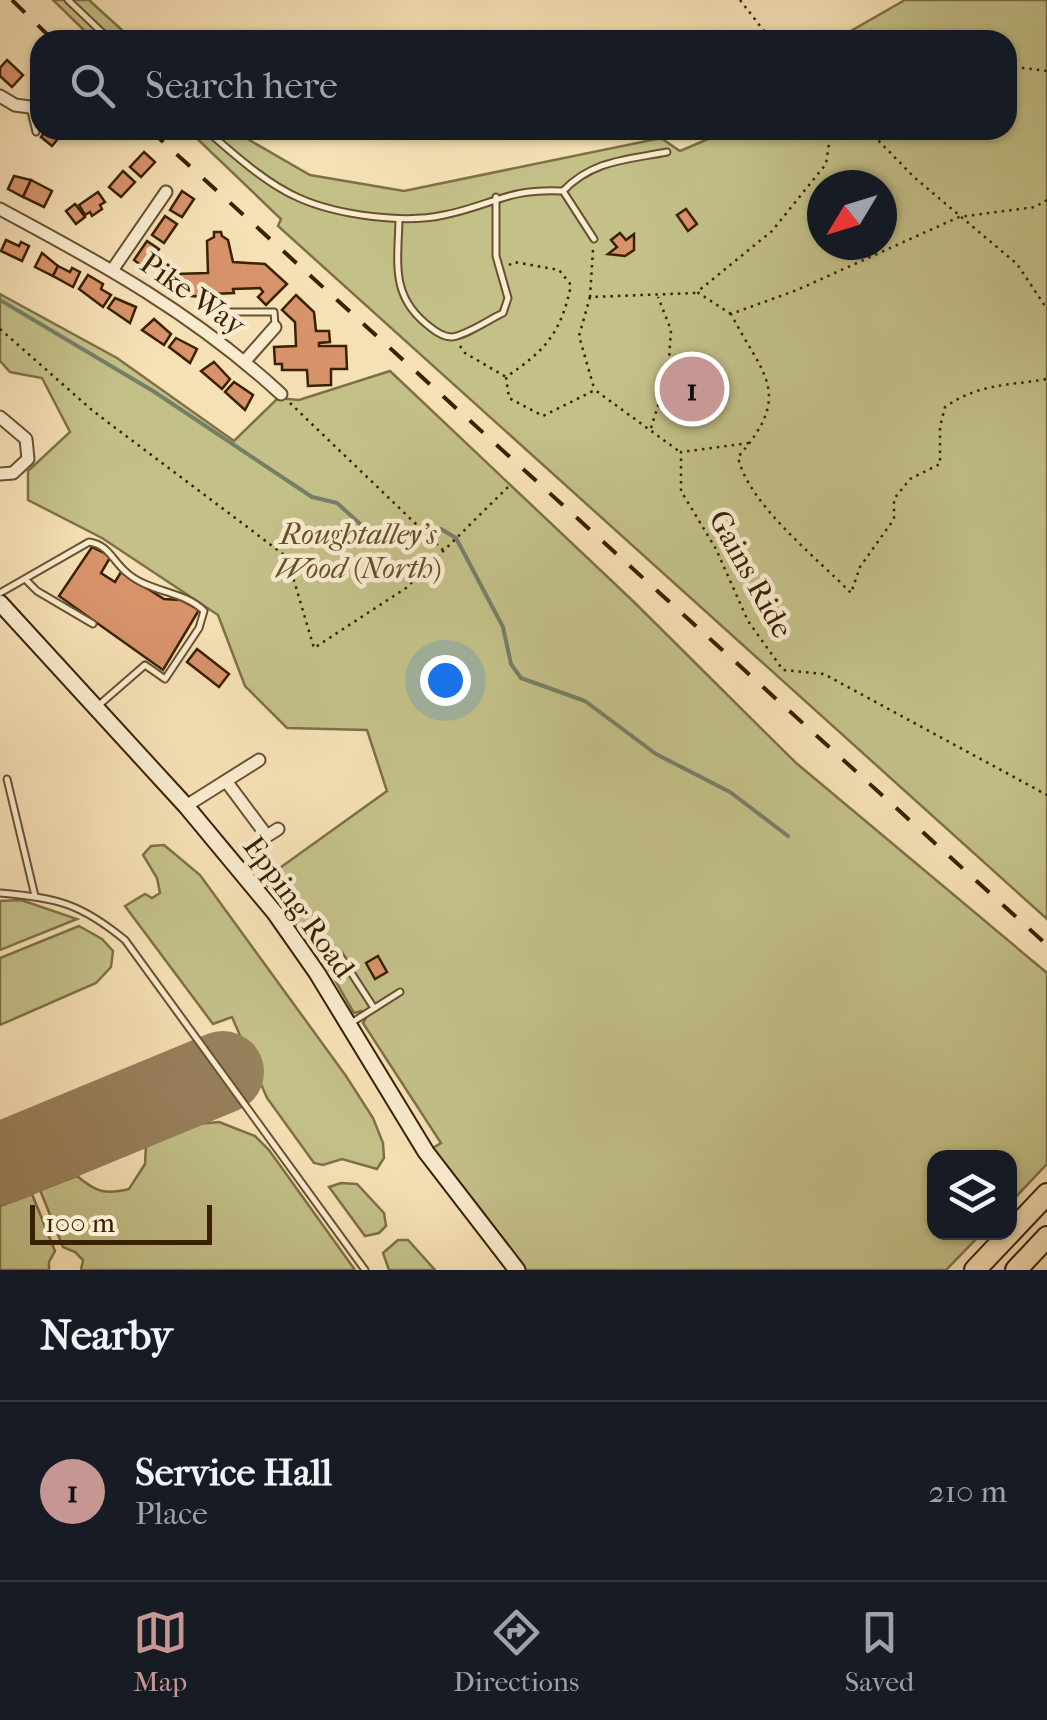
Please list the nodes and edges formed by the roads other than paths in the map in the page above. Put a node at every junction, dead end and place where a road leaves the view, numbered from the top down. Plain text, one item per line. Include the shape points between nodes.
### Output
1 (68, 0) edge
2 (100, 30) edge
3 (0, 96) edge
4 (30, 107) edge
5 (218, 140) edge
6 (667, 152) dead end
7 (563, 191) junction
8 (166, 192) dead end
9 (496, 197) junction
10 (0, 209) edge
11 (399, 219) junction
12 (594, 239) road end
13 (113, 269) junction
14 (208, 304) dead end
15 (275, 327) joint
16 (245, 361) junction
17 (281, 394) road end
18 (0, 418) edge
19 (0, 474) edge
20 (26, 580) junction
21 (0, 593) edge
22 (0, 603) edge
23 (93, 624) dead end
24 (96, 707) junction
25 (258, 760) dead end
26 (7, 778) dead end
27 (226, 781) junction
28 (186, 806) junction
29 (278, 829) dead end
30 (0, 892) edge
31 (35, 896) junction
32 (339, 954) dead end
33 (400, 992) dead end
34 (374, 1008) junction
35 (348, 1024) junction
36 (1047, 1194) edge
37 (1047, 1238) edge
38 (365, 1270) edge
39 (518, 1270) edge
40 (975, 1270) edge
41 (1016, 1270) edge

1 - 2 lane
3 - 4 street
5 - 11 lane via 299,198
6 - 7 lane via 598,165
7 - 9 lane
7 - 12 lane
8 - 13 street, Pike Way
9 - 11 lane via 443,216
9 - 11 lane via 495,247 508,298 503,313 453,337 439,334 403,299
10 - 13 street, Pike Way
13 - 16 street, Pike Way
14 - 15 lane via 220,312 274,312
15 - 16 street, Pike Way
16 - 17 street, Pike Way
18 - 19 street via 26,439 28,460
20 - 21 lane
20 - 23 lane
20 - 24 lane via 90,542 126,572 204,611 165,680 144,665
22 - 24 main road, Epping Road
24 - 28 main road, Epping Road
25 - 27 street
26 - 31 lane
27 - 28 street
27 - 29 street via 268,836
28 - 35 main road, Epping Road via 276,913
30 - 31 lane
31 - 38 lane via 92,914 125,940
32 - 34 lane
33 - 34 lane
34 - 35 lane
35 - 39 main road, Epping Road via 426,1152
36 - 40 highway
37 - 41 highway

